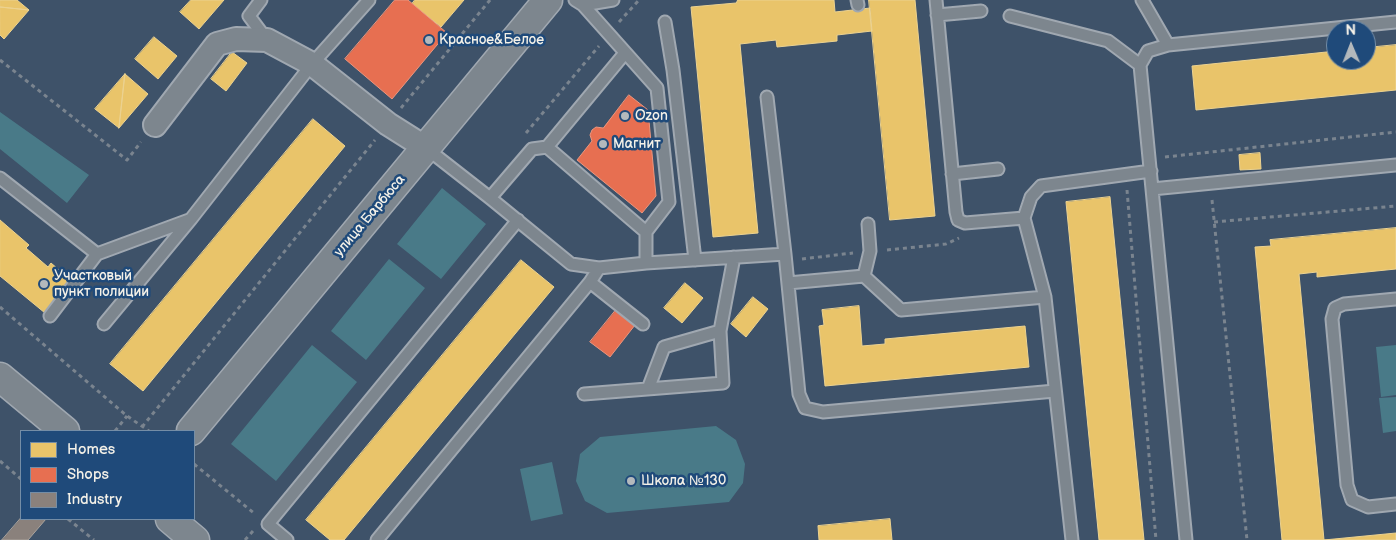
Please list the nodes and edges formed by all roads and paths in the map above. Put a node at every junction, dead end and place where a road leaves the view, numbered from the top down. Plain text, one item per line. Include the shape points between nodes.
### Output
1 (261, 0) edge
2 (369, 0) edge
3 (490, 0) edge
4 (548, 0) edge
5 (613, 0) edge
6 (638, 0) edge
7 (936, 0) edge
8 (1142, 0) edge
9 (579, 3) edge
10 (981, 11) dead end
11 (937, 15) junction
12 (1010, 16) dead end
13 (665, 22) dead end
14 (1396, 22) edge
15 (609, 35) junction
16 (267, 40) junction
17 (1168, 45) junction
18 (625, 53) junction
19 (0, 60) edge
20 (312, 64) junction
21 (1140, 64) junction
22 (767, 97) dead end
23 (155, 124) joint
24 (388, 124) junction
25 (1396, 132) edge
26 (522, 138) dead end
27 (547, 147) junction
28 (426, 148) junction
29 (1150, 158) junction
30 (1396, 165) edge
31 (998, 169) dead end
32 (1151, 171) junction
33 (952, 174) junction
34 (1125, 174) junction
35 (0, 178) edge
36 (1210, 183) junction
37 (1152, 189) junction
38 (490, 198) junction
39 (1396, 206) edge
40 (1024, 218) junction
41 (191, 219) junction
42 (518, 220) junction
43 (1214, 222) junction
44 (868, 224) dead end
45 (646, 232) junction
46 (964, 235) dead end
47 (870, 252) junction
48 (97, 254) junction
49 (786, 257) junction
50 (734, 258) junction
51 (695, 260) junction
52 (646, 263) junction
53 (599, 268) junction
54 (864, 276) junction
55 (590, 282) junction
56 (788, 282) junction
57 (1045, 297) junction
58 (1396, 299) edge
59 (0, 307) edge
60 (50, 316) dead end
61 (104, 324) dead end
62 (642, 324) dead end
63 (720, 331) junction
64 (0, 377) edge
65 (648, 389) junction
66 (1055, 391) junction
67 (584, 394) dead end
68 (127, 416) junction
69 (142, 427) junction
70 (64, 430) edge
71 (116, 430) edge
72 (147, 430) edge
73 (192, 430) edge
74 (0, 461) edge
75 (195, 465) edge
76 (20, 478) edge
77 (1396, 504) edge
78 (255, 514) dead end
79 (69, 520) edge
80 (171, 520) edge
81 (94, 540) edge
82 (195, 540) edge
83 (287, 540) edge
84 (377, 540) edge
85 (1072, 540) edge
86 (1156, 540) edge
87 (1186, 540) edge
88 (1247, 540) edge

1 - 16 lane via 249,16
2 - 20 lane
3 - 24 path
4 - 28 street, улица Барбюса
5 - 9 lane
6 - 15 path
7 - 11 lane
8 - 17 lane
9 - 15 lane
10 - 11 lane
11 - 33 lane
12 - 21 lane via 1108,41
13 - 51 lane
14 - 17 lane
15 - 18 lane
15 - 26 path
16 - 20 street
16 - 23 street via 236,39 216,44
17 - 21 lane via 1148,51
18 - 27 lane
18 - 45 lane via 657,88 669,202
19 - 23 path via 127,160
20 - 24 street
20 - 41 lane
21 - 29 lane
22 - 49 lane
24 - 28 street
24 - 69 path
25 - 29 path
27 - 38 lane via 532,149
27 - 45 lane
28 - 38 lane
28 - 73 street, улица Барбюса
29 - 32 lane
30 - 36 lane
31 - 33 lane
32 - 34 lane
32 - 37 lane
33 - 40 lane via 958,220 965,223
34 - 40 lane via 1041,186 1031,197
34 - 86 path
35 - 48 lane
36 - 37 lane
36 - 43 path
37 - 87 lane
38 - 42 lane
39 - 43 path
40 - 57 lane
41 - 48 lane
41 - 61 lane
42 - 53 lane via 571,264
42 - 83 lane via 268,524
43 - 88 path
44 - 47 lane
45 - 52 lane
46 - 47 path via 946,244
47 - 49 path
47 - 54 lane
48 - 60 lane
49 - 50 lane
49 - 56 lane
50 - 51 lane
50 - 63 lane
51 - 52 lane
52 - 53 lane
53 - 55 lane
54 - 56 lane
54 - 57 lane via 901,310
55 - 62 lane
55 - 84 lane
56 - 66 lane via 799,394 806,408 822,412
57 - 66 lane
58 - 77 lane via 1344,304 1335,308 1332,320 1347,485 1352,500 1368,507
59 - 68 path
63 - 65 lane via 664,347
63 - 65 lane via 723,383
64 - 70 street
65 - 67 lane
66 - 85 lane
68 - 69 path
68 - 71 path
69 - 72 path
74 - 76 path
75 - 78 path
79 - 81 path
80 - 82 street

